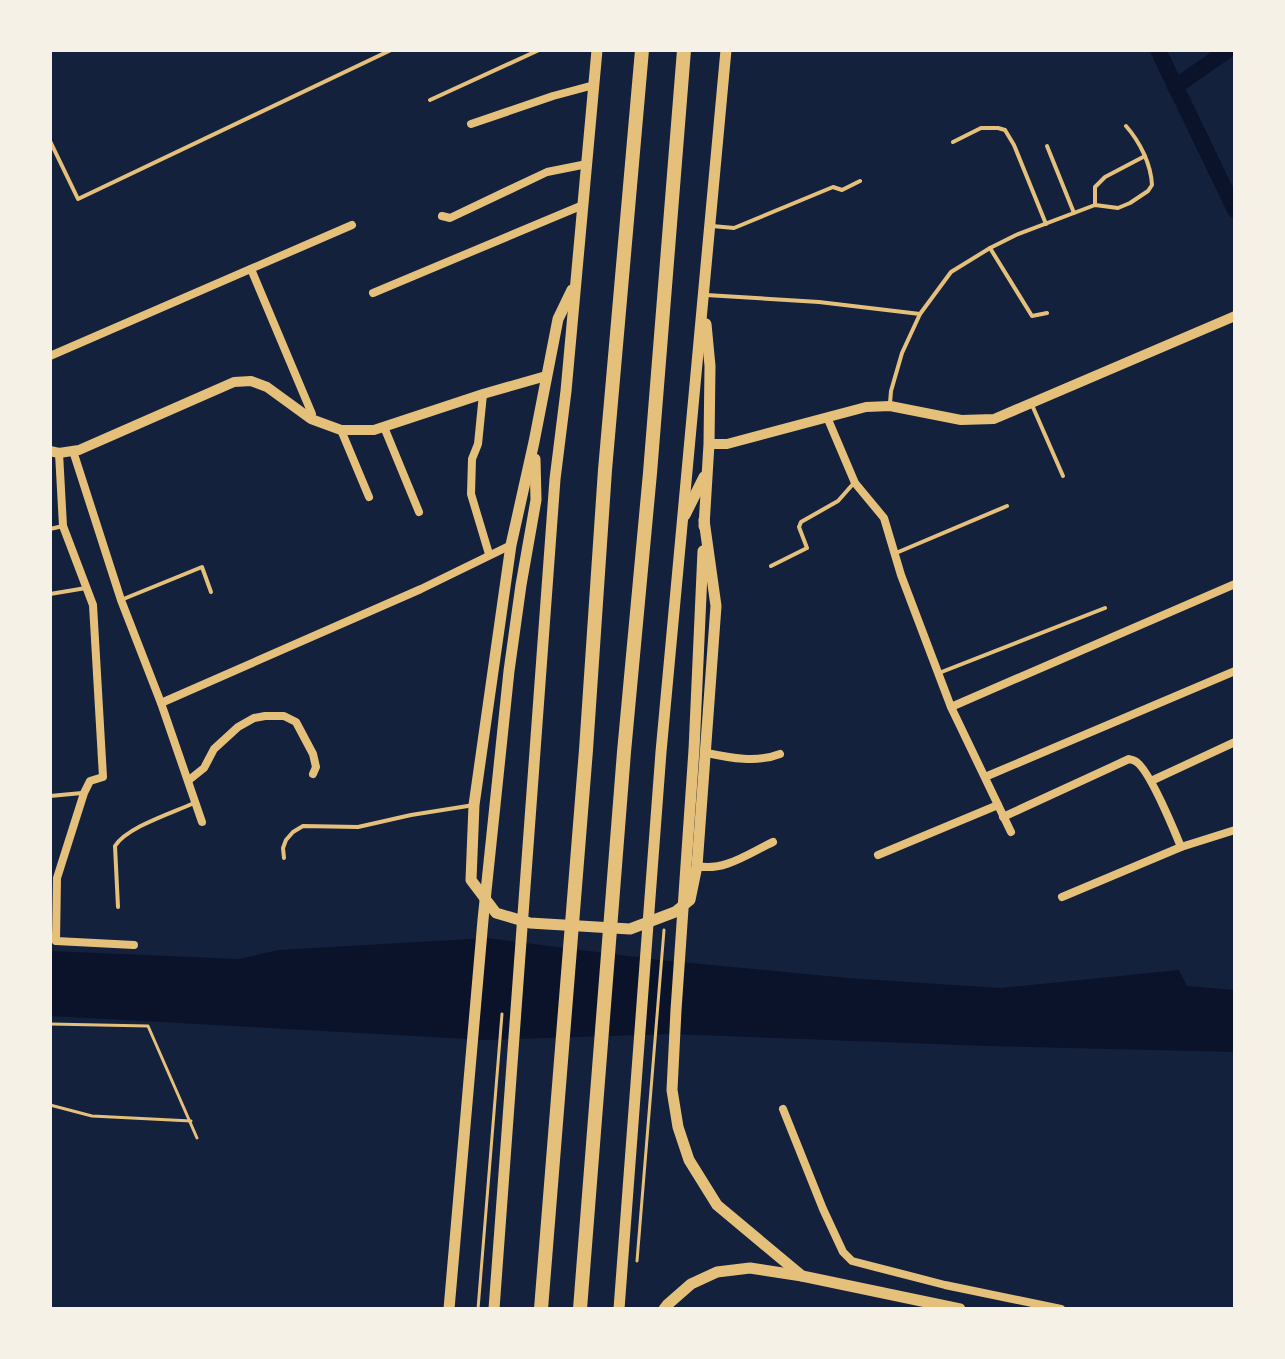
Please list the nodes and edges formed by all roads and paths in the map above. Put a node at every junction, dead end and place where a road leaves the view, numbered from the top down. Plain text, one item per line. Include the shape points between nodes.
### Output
1 (391, 50) edge
2 (539, 50) edge
3 (597, 50) edge
4 (642, 50) edge
5 (684, 50) edge
6 (726, 50) edge
7 (594, 85) junction
8 (430, 100) dead end
9 (471, 124) dead end
10 (1126, 126) dead end
11 (50, 141) edge
12 (953, 142) dead end
13 (1047, 146) dead end
14 (1145, 156) junction
15 (587, 164) junction
16 (860, 181) dead end
17 (583, 205) junction
18 (1095, 205) junction
19 (1074, 213) junction
20 (442, 216) dead end
21 (1046, 224) junction
22 (352, 225) dead end
23 (710, 226) junction
24 (990, 248) junction
25 (251, 269) junction
26 (576, 281) junction
27 (373, 293) dead end
28 (704, 297) junction
29 (1047, 313) dead end
30 (920, 314) junction
31 (1235, 316) edge
32 (50, 356) edge
33 (546, 376) junction
34 (483, 394) junction
35 (1031, 403) junction
36 (890, 406) junction
37 (827, 417) junction
38 (311, 419) junction
39 (384, 427) junction
40 (341, 430) junction
41 (534, 442) junction
42 (709, 444) junction
43 (73, 451) junction
44 (54, 452) edge
45 (706, 473) junction
46 (1063, 476) dead end
47 (855, 483) junction
48 (369, 497) dead end
49 (1007, 506) dead end
50 (419, 512) dead end
51 (704, 520) junction
52 (682, 522) junction
53 (63, 526) junction
54 (50, 529) edge
55 (511, 545) junction
56 (896, 553) junction
57 (489, 554) junction
58 (771, 566) dead end
59 (1235, 584) edge
60 (86, 588) junction
61 (211, 592) dead end
62 (50, 594) edge
63 (121, 600) junction
64 (1105, 608) dead end
65 (1235, 671) edge
66 (938, 673) junction
67 (161, 703) junction
68 (951, 707) junction
69 (1235, 742) edge
70 (707, 753) junction
71 (780, 754) dead end
72 (313, 774) dead end
73 (985, 777) junction
74 (189, 780) junction
75 (1151, 781) junction
76 (84, 793) junction
77 (50, 796) edge
78 (196, 802) junction
79 (474, 805) junction
80 (998, 805) junction
81 (1003, 817) junction
82 (202, 822) dead end
83 (1235, 830) edge
84 (1011, 832) dead end
85 (773, 842) dead end
86 (1181, 847) junction
87 (878, 855) dead end
88 (284, 858) dead end
89 (697, 866) junction
90 (1062, 897) dead end
91 (118, 907) dead end
92 (665, 927) dead end
93 (53, 938) edge
94 (134, 945) dead end
95 (502, 1008) dead end
96 (50, 1024) edge
97 (50, 1105) edge
98 (783, 1109) dead end
99 (191, 1121) junction
100 (197, 1138) dead end
101 (637, 1261) dead end
102 (802, 1276) junction
103 (449, 1309) edge
104 (478, 1309) edge
105 (494, 1309) edge
106 (541, 1309) edge
107 (580, 1309) edge
108 (619, 1309) edge
109 (664, 1309) edge
110 (960, 1309) edge
111 (1061, 1309) edge

1 - 11 lane via 78,199
2 - 8 lane
3 - 7 main road
4 - 106 highway
5 - 107 highway
6 - 23 main road
7 - 9 street
7 - 15 main road
10 - 14 lane
12 - 21 lane via 981,128 1005,130
13 - 19 lane
14 - 18 lane via 1105,177 1095,187
14 - 18 lane via 1152,176 1148,191 1118,208
15 - 17 main road
15 - 20 street via 547,172 450,218
16 - 23 lane via 734,228
17 - 26 main road
17 - 27 street
18 - 19 lane
19 - 21 lane
21 - 24 lane
22 - 25 street
23 - 28 main road
24 - 29 lane via 1032,316
24 - 30 lane via 951,272
25 - 32 street
25 - 38 street
26 - 33 main road via 558,319
26 - 105 main road via 555,479
28 - 30 lane via 819,302
28 - 42 main road
28 - 52 main road
30 - 36 lane via 902,353
31 - 35 street
33 - 34 street
33 - 41 main road
34 - 39 street
34 - 57 street via 471,494
35 - 36 street via 994,419 961,420
35 - 46 lane
36 - 37 street
37 - 42 street via 727,444
37 - 47 street
38 - 40 street
38 - 43 street via 267,387 234,382
39 - 40 street
39 - 50 street
40 - 48 street
41 - 55 main road
41 - 103 main road via 536,500 509,671
42 - 45 main road
43 - 44 street
43 - 63 street
44 - 53 street
45 - 51 main road
45 - 52 main road
47 - 56 street via 884,518
47 - 58 lane via 838,501 801,522 806,549
49 - 56 lane
51 - 70 main road via 716,606
51 - 102 main road via 672,1090 689,1160 717,1205
52 - 108 main road
53 - 54 lane
53 - 60 street
55 - 57 street
55 - 79 main road
56 - 66 street
57 - 67 street
59 - 68 street
60 - 62 lane
60 - 76 street via 93,605 103,777 90,781
61 - 63 lane via 202,567
63 - 67 street
64 - 66 lane
65 - 73 street
66 - 68 street
67 - 74 street
68 - 73 street
69 - 75 street
70 - 71 street via 754,759
70 - 89 main road
72 - 74 street via 313,754 296,722 265,716 238,727
73 - 80 street
74 - 78 street
75 - 81 street via 1138,762 1129,759
75 - 86 street
76 - 77 lane
76 - 93 street via 57,878
78 - 82 street
78 - 91 lane via 117,843
79 - 88 lane via 358,827 303,826 286,840
79 - 89 main road via 471,880 496,913 530,923 630,929 675,912 690,900
80 - 81 street
80 - 87 street
81 - 84 street
83 - 86 street
85 - 89 street via 721,867
86 - 90 street
92 - 101 path
93 - 94 street
95 - 104 path
96 - 99 path via 148,1026
97 - 99 path via 92,1116
98 - 111 street via 823,1209 852,1261
99 - 100 path
102 - 109 main road via 750,1268 717,1272 691,1284
102 - 110 main road

